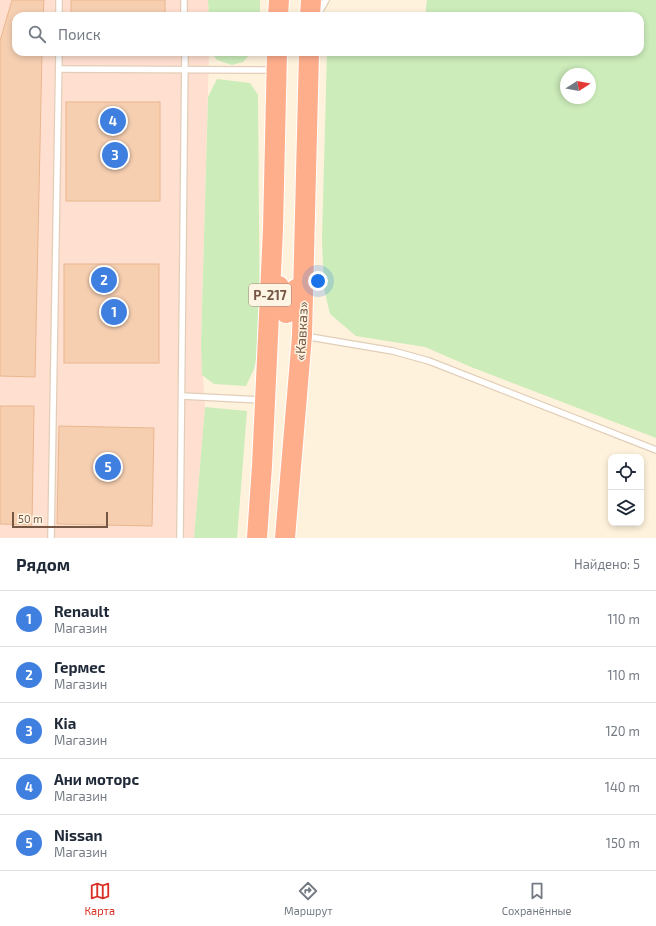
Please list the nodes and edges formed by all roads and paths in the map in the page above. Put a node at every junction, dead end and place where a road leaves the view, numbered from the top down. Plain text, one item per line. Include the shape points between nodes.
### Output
1 (59, 0) edge
2 (184, 0) edge
3 (278, 0) edge
4 (311, 0) edge
5 (326, 0) edge
6 (59, 12) edge
7 (184, 12) edge
8 (278, 12) edge
9 (310, 12) edge
10 (319, 12) edge
11 (59, 56) edge
12 (185, 56) edge
13 (309, 56) edge
14 (276, 61) edge
15 (59, 69) junction
16 (185, 70) junction
17 (308, 82) junction
18 (274, 178) junction
19 (302, 336) junction
20 (182, 396) junction
21 (264, 401) junction
22 (656, 450) edge
23 (290, 486) junction
24 (260, 504) junction
25 (51, 538) edge
26 (180, 538) edge
27 (257, 538) edge
28 (285, 538) edge

1 - 6 lane
2 - 7 lane
3 - 8 highway
4 - 9 highway
5 - 10 lane
11 - 15 lane
12 - 16 lane
13 - 17 highway, «Кавказ» / Р-217
14 - 16 lane
14 - 18 highway, Р-217
15 - 16 lane
15 - 25 lane
16 - 20 lane
17 - 18 highway via 301,126 296,302 289,313 282,311 280,303 280,219
17 - 19 highway, «Кавказ» / Р-217
18 - 21 highway, Р-217
19 - 22 lane via 393,351 428,362
19 - 23 highway, «Кавказ» / Р-217
20 - 21 lane
20 - 26 lane
21 - 24 highway, Р-217
23 - 24 highway via 287,440 292,383 284,374 277,378 274,386 266,483
23 - 28 highway, «Кавказ» / Р-217
24 - 27 highway, Р-217

